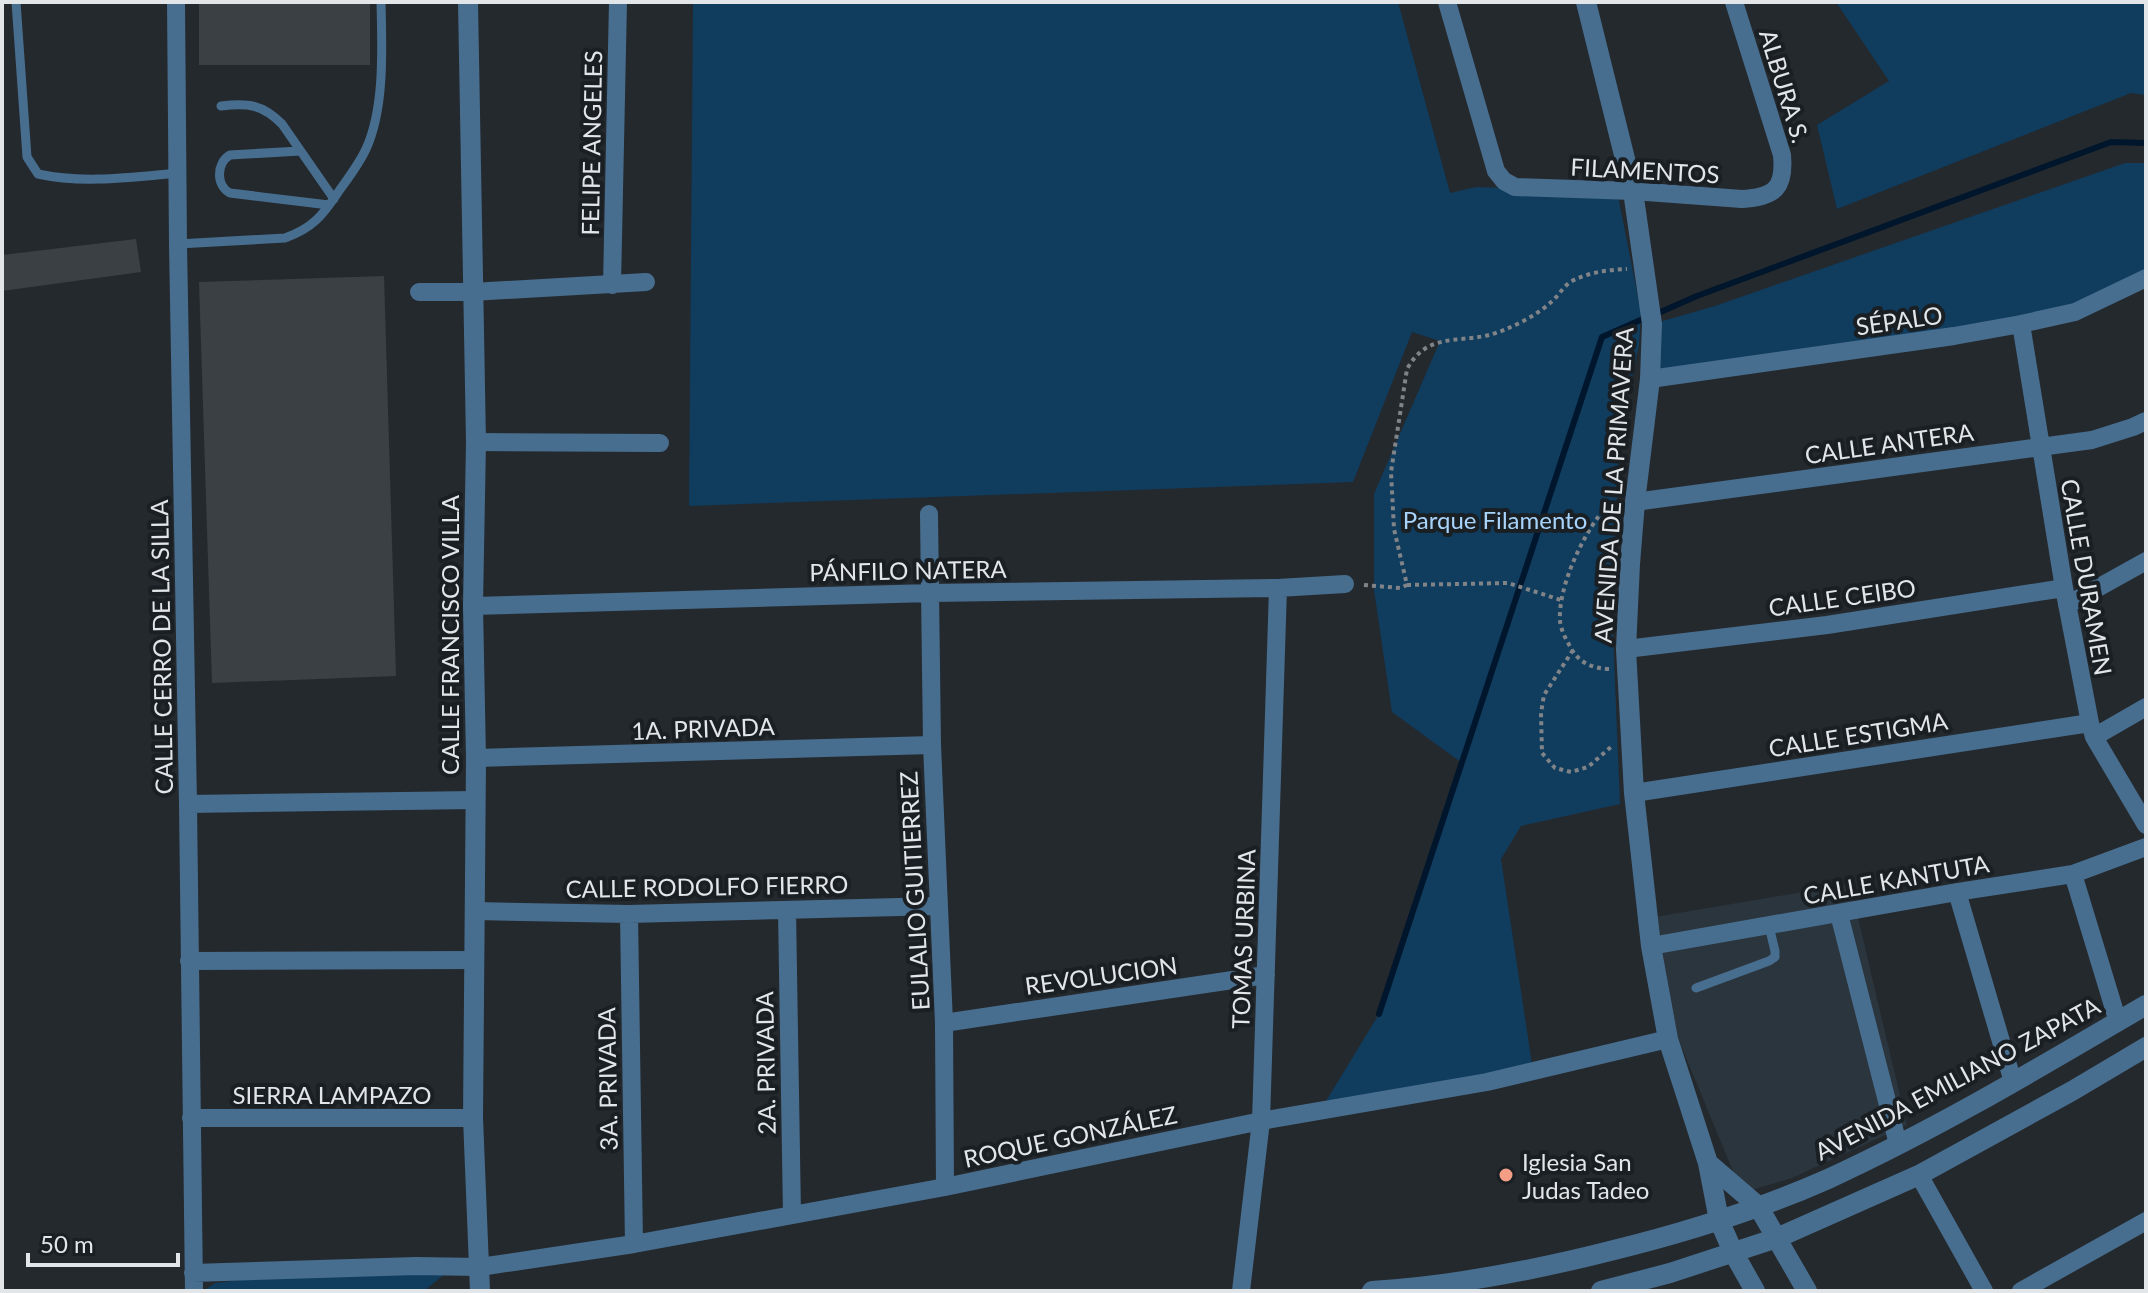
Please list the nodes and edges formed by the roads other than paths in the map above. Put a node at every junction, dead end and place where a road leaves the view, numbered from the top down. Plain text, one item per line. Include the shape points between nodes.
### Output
1 (16, 2) edge
2 (176, 2) edge
3 (381, 2) edge
4 (468, 2) edge
5 (618, 2) edge
6 (1447, 2) edge
7 (1586, 2) edge
8 (1734, 2) edge
9 (221, 106) dead end
10 (300, 151) junction
11 (178, 173) junction
12 (1781, 184) joint
13 (1633, 191) junction
14 (332, 202) junction
15 (178, 244) junction
16 (2146, 278) edge
17 (646, 282) dead end
18 (612, 285) junction
19 (419, 292) dead end
20 (472, 292) junction
21 (2021, 324) junction
22 (1650, 379) junction
23 (2146, 421) edge
24 (476, 442) junction
25 (660, 443) dead end
26 (2040, 446) junction
27 (1634, 509) junction
28 (929, 514) dead end
29 (2146, 561) edge
30 (1345, 584) road end
31 (1278, 588) junction
32 (930, 593) junction
33 (2065, 596) junction
34 (473, 606) junction
35 (1627, 659) junction
36 (2146, 707) edge
37 (2092, 730) junction
38 (932, 745) junction
39 (476, 758) junction
40 (1634, 793) junction
41 (475, 800) junction
42 (188, 804) junction
43 (2146, 825) edge
44 (2146, 847) edge
45 (2073, 874) junction
46 (1957, 892) junction
47 (938, 906) junction
48 (787, 910) junction
49 (475, 911) junction
50 (629, 914) junction
51 (1839, 914) junction
52 (1769, 926) junction
53 (1651, 946) junction
54 (475, 960) junction
55 (189, 961) junction
56 (1266, 975) junction
57 (1696, 988) dead end
58 (2146, 1005) edge
59 (2118, 1022) junction
60 (944, 1023) junction
61 (1668, 1039) junction
62 (2146, 1047) edge
63 (2013, 1082) junction
64 (191, 1118) junction
65 (473, 1118) junction
66 (1261, 1121) junction
67 (1898, 1144) junction
68 (1708, 1163) junction
69 (1919, 1175) junction
70 (945, 1187) junction
71 (1758, 1206) junction
72 (792, 1215) junction
73 (1719, 1220) junction
74 (2146, 1221) edge
75 (1777, 1238) junction
76 (634, 1244) junction
77 (1733, 1252) junction
78 (480, 1267) junction
79 (193, 1282) edge
80 (480, 1291) edge
81 (1241, 1291) edge
82 (1372, 1291) edge
83 (1601, 1291) edge
84 (1755, 1291) edge
85 (1807, 1291) edge
86 (1984, 1291) edge
87 (2021, 1291) edge

1 - 11 lane via 27,157 38,174 57,179
2 - 11 street, CALLE CERRO DE LA SILLA
3 - 14 lane via 380,103 374,129
4 - 20 street, CALLE FRANCISCO VILLA
5 - 18 street, FELIPE ANGELES
6 - 13 street, FILAMENTOS via 1496,171 1504,181 1535,189
7 - 13 street, AVENIDA DE LA PRIMAVERA
8 - 12 street, ALBURA S. via 1782,155
9 - 10 lane via 242,104 273,114
10 - 14 lane
10 - 14 lane via 230,155 221,164 221,186 230,193
11 - 15 street, CALLE CERRO DE LA SILLA
12 - 13 street, FILAMENTOS via 1759,198 1742,199
13 - 22 street, AVENIDA DE LA PRIMAVERA via 1652,324
14 - 15 lane via 311,226 285,238
15 - 42 street, CALLE CERRO DE LA SILLA
16 - 21 street, SÉPALO via 2075,312
17 - 18 street
18 - 20 street
19 - 20 street
20 - 24 street, CALLE FRANCISCO VILLA
21 - 22 street, SÉPALO
21 - 26 street, CALLE DURAMEN
22 - 27 street, AVENIDA DE LA PRIMAVERA
23 - 26 street, CALLE ANTERA via 2092,440
24 - 25 street
24 - 34 street, CALLE FRANCISCO VILLA
26 - 27 street, CALLE ANTERA
26 - 33 street, CALLE DURAMEN
27 - 35 street, AVENIDA DE LA PRIMAVERA
28 - 32 street, EULALIO GUITIERREZ
29 - 33 street, CALLE CEIBO
30 - 31 street, PÁNFILO NATERA
31 - 32 street, PÁNFILO NATERA
31 - 56 street, TOMAS URBINA
32 - 34 street, PÁNFILO NATERA
32 - 38 street, EULALIO GUITIERREZ
33 - 35 street, CALLE CEIBO via 1827,625
33 - 37 street, CALLE DURAMEN
34 - 39 street, CALLE FRANCISCO VILLA
35 - 40 street, AVENIDA DE LA PRIMAVERA
36 - 37 street, CALLE ESTIGMA
37 - 40 street, CALLE ESTIGMA
37 - 43 street, CALLE DURAMEN
38 - 39 street, 1A. PRIVADA
38 - 47 street, EULALIO GUITIERREZ
39 - 41 street, CALLE FRANCISCO VILLA
40 - 53 street, AVENIDA DE LA PRIMAVERA
41 - 42 street
41 - 49 street, CALLE FRANCISCO VILLA
42 - 55 street, CALLE CERRO DE LA SILLA
44 - 45 street, CALLE KANTUTA
45 - 46 street, CALLE KANTUTA
45 - 59 street
46 - 51 street, CALLE KANTUTA
46 - 63 street
47 - 48 street, CALLE RODOLFO FIERRO
47 - 60 street, EULALIO GUITIERREZ
48 - 50 street, CALLE RODOLFO FIERRO
48 - 72 street, 2A. PRIVADA
49 - 50 street, CALLE RODOLFO FIERRO
49 - 54 street, CALLE FRANCISCO VILLA
50 - 76 street, 3A. PRIVADA
51 - 52 street, CALLE KANTUTA
51 - 67 street
52 - 53 street, CALLE KANTUTA
52 - 57 lane via 1775,957
53 - 61 street, AVENIDA DE LA PRIMAVERA
54 - 55 street
54 - 65 street, CALLE FRANCISCO VILLA
55 - 64 street, CALLE CERRO DE LA SILLA
56 - 60 street, REVOLUCION
56 - 66 street, TOMAS URBINA
58 - 59 street, AVENIDA EMILIANO ZAPATA
59 - 63 street, AVENIDA EMILIANO ZAPATA
60 - 70 street, EULALIO GUITIERREZ
61 - 66 street, ROQUE GONZÁLEZ via 1487,1082
61 - 68 street, AVENIDA DE LA PRIMAVERA
62 - 69 street
63 - 67 street, AVENIDA EMILIANO ZAPATA
64 - 65 street, SIERRA LAMPAZO
64 - 79 street, CALLE CERRO DE LA SILLA
65 - 78 street, CALLE FRANCISCO VILLA
66 - 70 street, ROQUE GONZÁLEZ
66 - 81 street, TOMAS URBINA
67 - 71 street, AVENIDA EMILIANO ZAPATA
68 - 71 street
68 - 73 street, AVENIDA DE LA PRIMAVERA
69 - 75 street
69 - 86 street
70 - 72 street, ROQUE GONZÁLEZ
71 - 73 street, AVENIDA EMILIANO ZAPATA
71 - 75 street
72 - 76 street, ROQUE GONZÁLEZ
73 - 77 street, AVENIDA DE LA PRIMAVERA
73 - 82 street, AVENIDA EMILIANO ZAPATA via 1545,1267
74 - 87 street
75 - 77 street
75 - 85 street
76 - 78 street, ROQUE GONZÁLEZ
77 - 83 street
77 - 84 street, AVENIDA DE LA PRIMAVERA
78 - 79 street, ROQUE GONZÁLEZ via 416,1266
78 - 80 street, CALLE FRANCISCO VILLA

